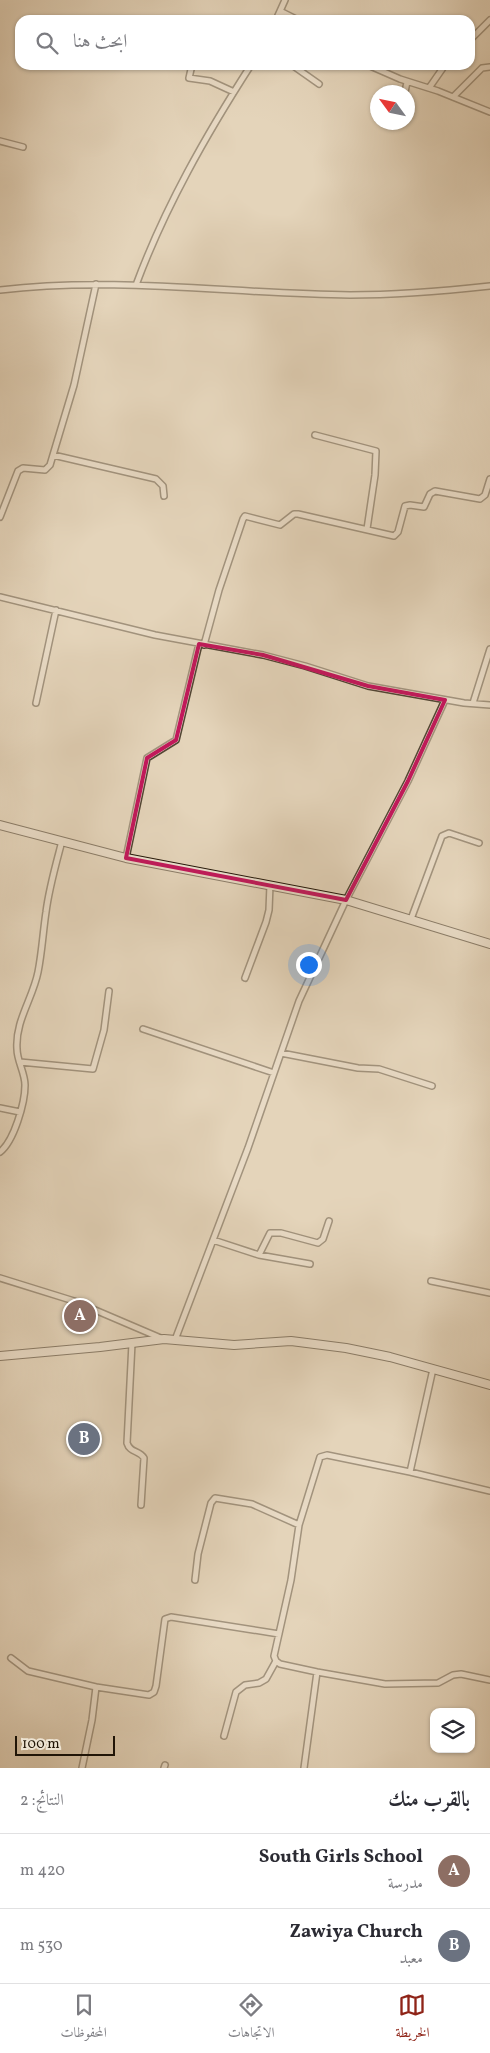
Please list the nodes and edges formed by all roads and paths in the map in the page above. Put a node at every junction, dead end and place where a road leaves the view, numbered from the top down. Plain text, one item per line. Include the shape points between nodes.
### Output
1 (285, 0) edge
2 (280, 11) junction
3 (278, 15) edge
4 (288, 15) edge
5 (490, 20) edge
6 (475, 35) edge
7 (490, 67) edge
8 (191, 70) edge
9 (248, 70) edge
10 (299, 70) edge
11 (379, 70) edge
12 (442, 70) edge
13 (407, 82) junction
14 (319, 84) dead end
15 (406, 85) edge
16 (429, 88) junction
17 (234, 92) junction
18 (454, 97) junction
19 (490, 112) edge
20 (0, 141) edge
21 (23, 147) dead end
22 (96, 284) junction
23 (136, 285) junction
24 (490, 286) edge
25 (0, 290) edge
26 (315, 435) dead end
27 (53, 455) junction
28 (490, 479) edge
29 (164, 496) dead end
30 (0, 517) edge
31 (366, 528) junction
32 (0, 597) edge
33 (56, 610) junction
34 (202, 644) junction
35 (490, 649) edge
36 (445, 700) junction
37 (36, 703) dead end
38 (473, 703) junction
39 (490, 705) edge
40 (0, 825) edge
41 (62, 841) junction
42 (479, 843) dead end
43 (126, 858) junction
44 (270, 885) junction
45 (346, 900) junction
46 (410, 919) junction
47 (490, 944) edge
48 (245, 978) dead end
49 (110, 991) dead end
50 (144, 1029) dead end
51 (281, 1053) junction
52 (20, 1062) junction
53 (274, 1073) junction
54 (432, 1086) dead end
55 (0, 1108) edge
56 (20, 1112) junction
57 (0, 1152) edge
58 (329, 1221) dead end
59 (213, 1240) junction
60 (259, 1255) junction
61 (310, 1264) dead end
62 (0, 1278) edge
63 (431, 1281) dead end
64 (490, 1293) edge
65 (164, 1339) junction
66 (175, 1340) junction
67 (132, 1343) junction
68 (0, 1356) edge
69 (433, 1369) junction
70 (490, 1386) edge
71 (410, 1472) junction
72 (490, 1491) edge
73 (141, 1505) dead end
74 (299, 1525) junction
75 (195, 1580) dead end
76 (279, 1634) junction
77 (10, 1658) dead end
78 (276, 1661) junction
79 (317, 1672) junction
80 (490, 1680) edge
81 (96, 1687) junction
82 (224, 1736) dead end
83 (82, 1768) edge
84 (304, 1768) edge

1 - 2 street
2 - 3 street
2 - 4 street
5 - 6 street
7 - 18 street via 482,68
8 - 17 street via 189,78 210,81
9 - 17 street
10 - 14 street
11 - 13 street
12 - 16 street
13 - 15 street
13 - 16 street
16 - 18 street
17 - 23 street via 175,194
18 - 19 street
20 - 21 street
22 - 23 street
22 - 25 street
22 - 27 street via 74,385
23 - 24 street via 350,295
26 - 31 street via 376,451
27 - 29 street via 156,479 163,486
27 - 30 street via 45,470 23,468 18,471
28 - 31 street via 485,495 480,499 435,492 430,494 424,507 405,506 394,536
31 - 34 street via 298,514 280,525 244,517
32 - 33 street
33 - 34 street
33 - 37 street
34 - 36 street via 263,655 368,686
34 - 43 street via 176,740 147,758
35 - 38 street
36 - 38 street
36 - 45 street via 408,782
38 - 39 street
40 - 41 street
41 - 43 street
41 - 52 street via 46,910 35,987 17,1036 16,1050
42 - 46 street via 449,833 442,836
43 - 44 street
44 - 45 street
44 - 48 street via 266,922
45 - 46 street
45 - 51 street via 299,1001
46 - 47 street
49 - 52 street via 93,1069
50 - 53 street
51 - 53 street
51 - 54 street via 358,1068 379,1068
52 - 56 street via 25,1085
53 - 59 street
55 - 56 street
56 - 57 street via 7,1145
58 - 60 street via 321,1242 274,1231 267,1236
59 - 60 street
59 - 66 street
60 - 61 street
62 - 65 street via 74,1301
63 - 64 street
65 - 66 street
65 - 67 street
66 - 69 street via 234,1345 314,1344 390,1357
67 - 68 street
67 - 73 street via 127,1443 131,1450 144,1458
69 - 70 street
69 - 71 street
71 - 72 street
71 - 74 street via 323,1456
74 - 75 street via 252,1504 216,1498 211,1502
74 - 76 street
76 - 78 street via 274,1656
76 - 81 street via 168,1617 165,1619 154,1692 149,1695
77 - 81 street via 28,1672
78 - 79 street
78 - 82 street via 266,1679 239,1688
79 - 80 street via 385,1684 438,1683 461,1674
79 - 84 street
81 - 83 street

